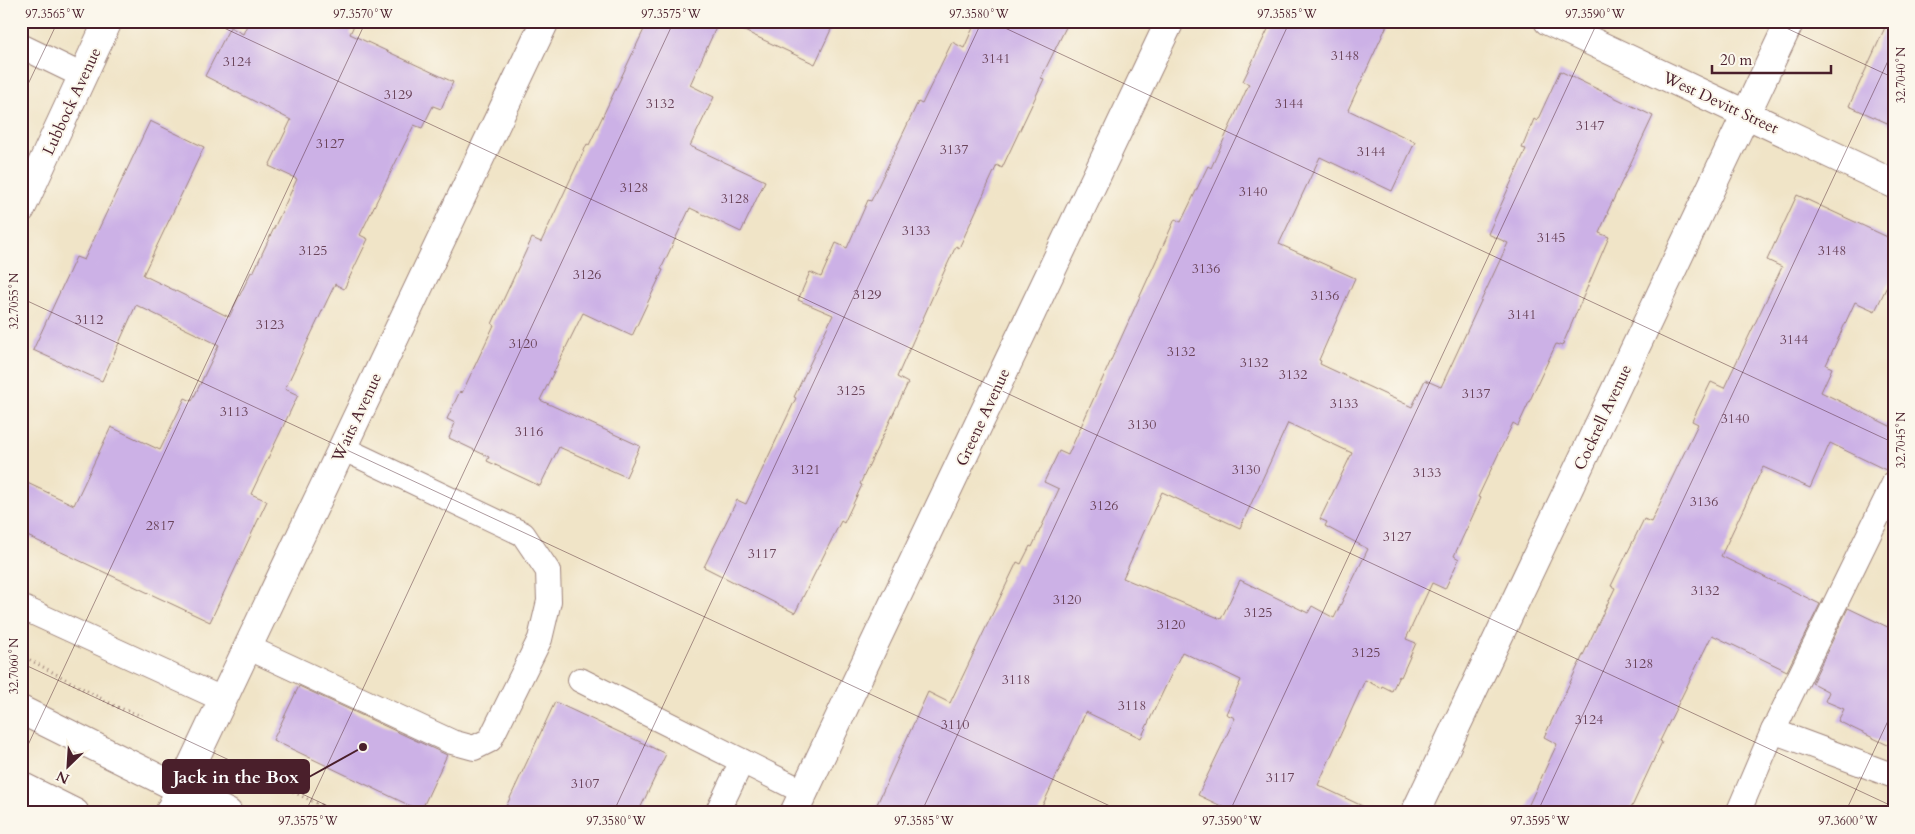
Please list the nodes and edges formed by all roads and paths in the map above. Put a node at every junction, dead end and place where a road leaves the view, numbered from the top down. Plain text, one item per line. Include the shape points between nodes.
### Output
1 (108, 21) edge
2 (545, 21) edge
3 (1170, 21) edge
4 (1548, 21) edge
5 (1790, 21) edge
6 (21, 46) edge
7 (82, 76) junction
8 (1746, 114) junction
9 (1894, 184) edge
10 (21, 209) edge
11 (342, 448) junction
12 (1894, 483) edge
13 (21, 607) edge
14 (247, 647) junction
15 (21, 656) edge
16 (580, 680) dead end
17 (222, 699) junction
18 (21, 710) edge
19 (142, 716) dead end
20 (1773, 731) junction
21 (742, 761) junction
22 (248, 771) dead end
23 (1894, 776) edge
24 (21, 786) edge
25 (174, 801) edge
26 (799, 802) edge
27 (75, 813) edge
28 (228, 813) edge
29 (338, 813) edge
30 (717, 813) edge
31 (1415, 813) edge
32 (1738, 813) edge

1 - 7 street, Lubbock Avenue
2 - 11 street, Waits Avenue
3 - 26 street, Greene Avenue
4 - 8 street, West Devitt Street
5 - 8 street, Cockrell Avenue
6 - 7 lane
7 - 10 street, Lubbock Avenue
8 - 9 street, West Devitt Street
8 - 31 street, Cockrell Avenue
11 - 14 street, Waits Avenue
11 - 14 lane via 523,534 548,571 549,601 540,639 490,740 474,748 452,742
12 - 20 lane
13 - 17 lane
14 - 17 street, Waits Avenue
15 - 19 path via 118,707
16 - 21 lane
17 - 25 street, Waits Avenue
18 - 25 street
20 - 23 lane
20 - 32 lane
21 - 26 lane
21 - 30 lane
22 - 29 path
24 - 27 street
25 - 28 street

